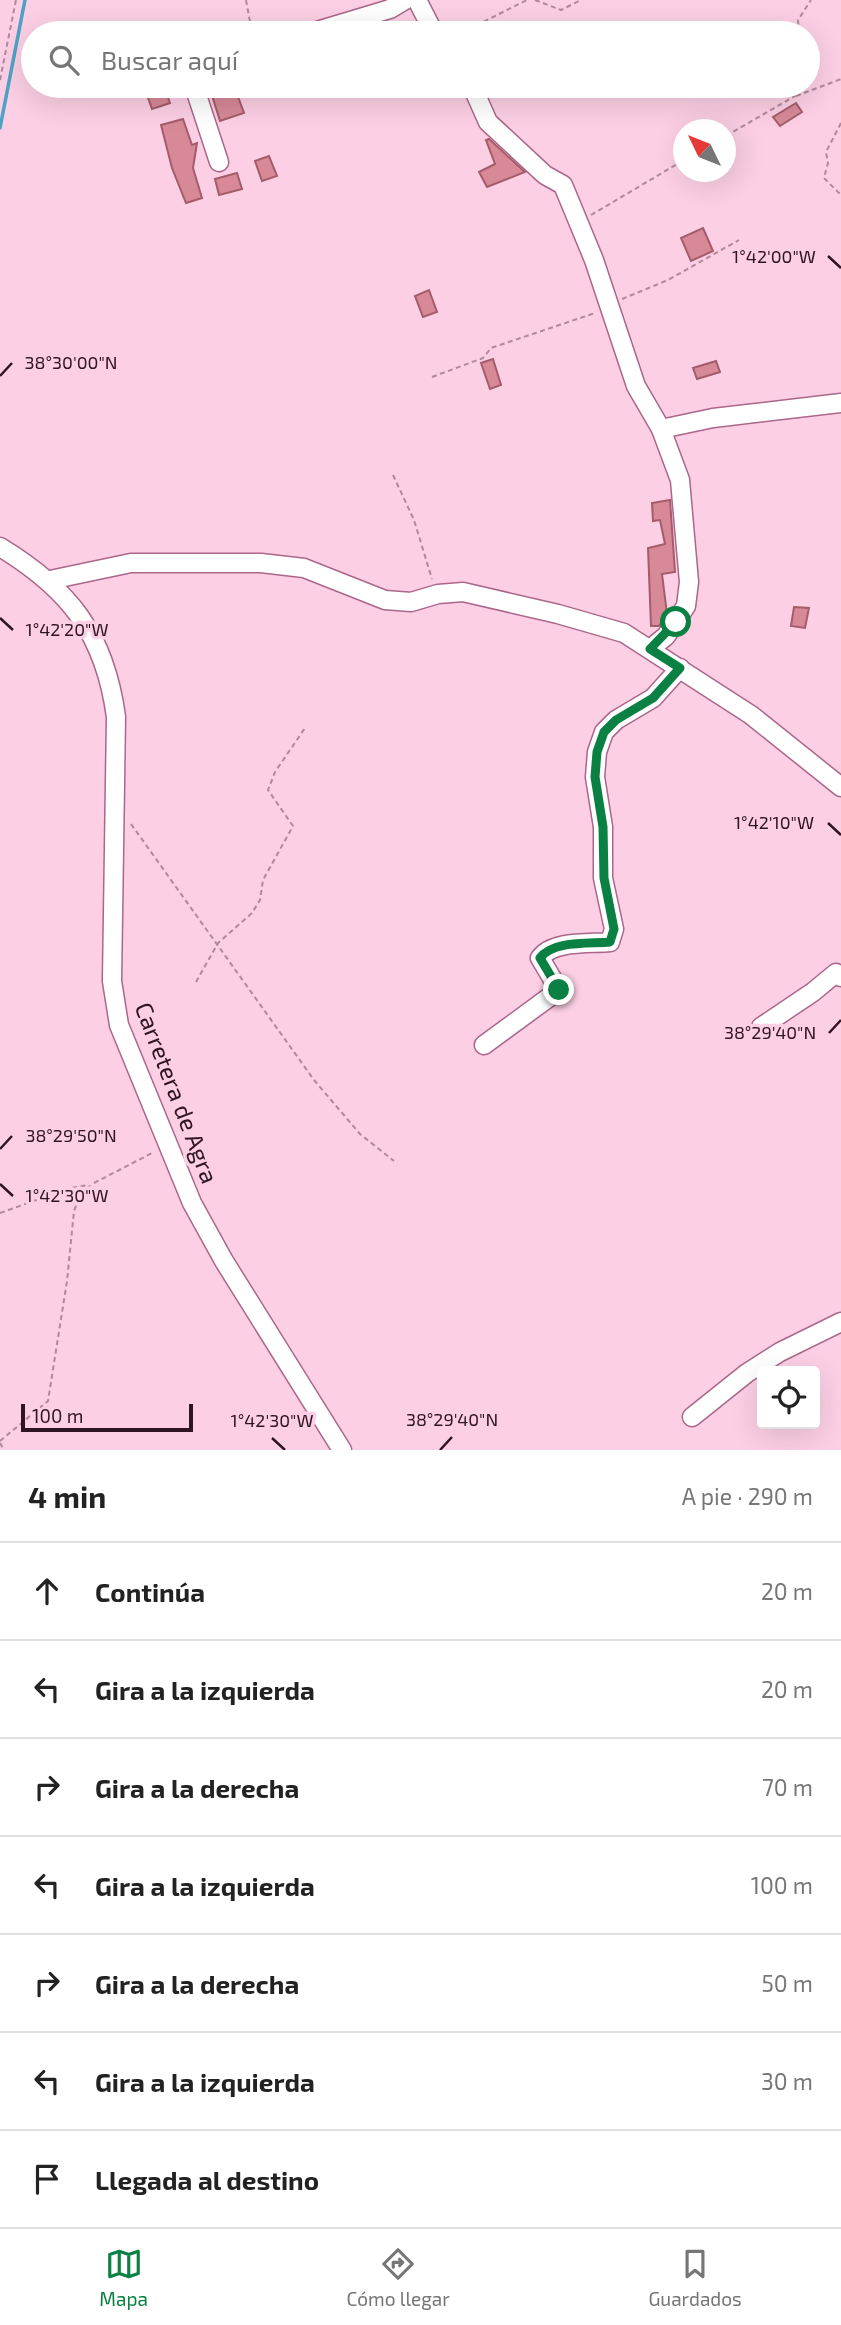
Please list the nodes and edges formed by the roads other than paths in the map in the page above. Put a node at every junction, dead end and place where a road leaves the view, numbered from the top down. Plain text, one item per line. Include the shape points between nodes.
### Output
1 (405, 0) edge
2 (417, 0) edge
3 (350, 21) edge
4 (427, 21) edge
5 (198, 98) edge
6 (477, 98) edge
7 (219, 162) dead end
8 (841, 403) edge
9 (661, 429) junction
10 (0, 547) edge
11 (50, 580) junction
12 (650, 649) junction
13 (680, 668) junction
14 (841, 788) edge
15 (841, 977) edge
16 (761, 1027) dead end
17 (484, 1045) dead end
18 (841, 1322) edge
19 (692, 1417) dead end
20 (342, 1450) edge

1 - 3 street
2 - 4 street
5 - 7 street
6 - 9 street via 488,122 545,175 563,185 636,386
8 - 9 street
9 - 12 street via 680,480 689,582 686,606
10 - 11 street, Carretera de Agra
11 - 12 street via 131,563 261,563 304,568 385,600 411,602 463,592 624,633
11 - 20 street, Carretera de Agra via 81,618 108,676 116,717 112,981 119,1025 192,1203
12 - 13 street
13 - 14 street via 751,715
13 - 17 street via 653,698 604,732 597,752 604,878 614,929 610,942 545,951 542,965 559,990
15 - 16 street via 836,973
18 - 19 street via 747,1373

